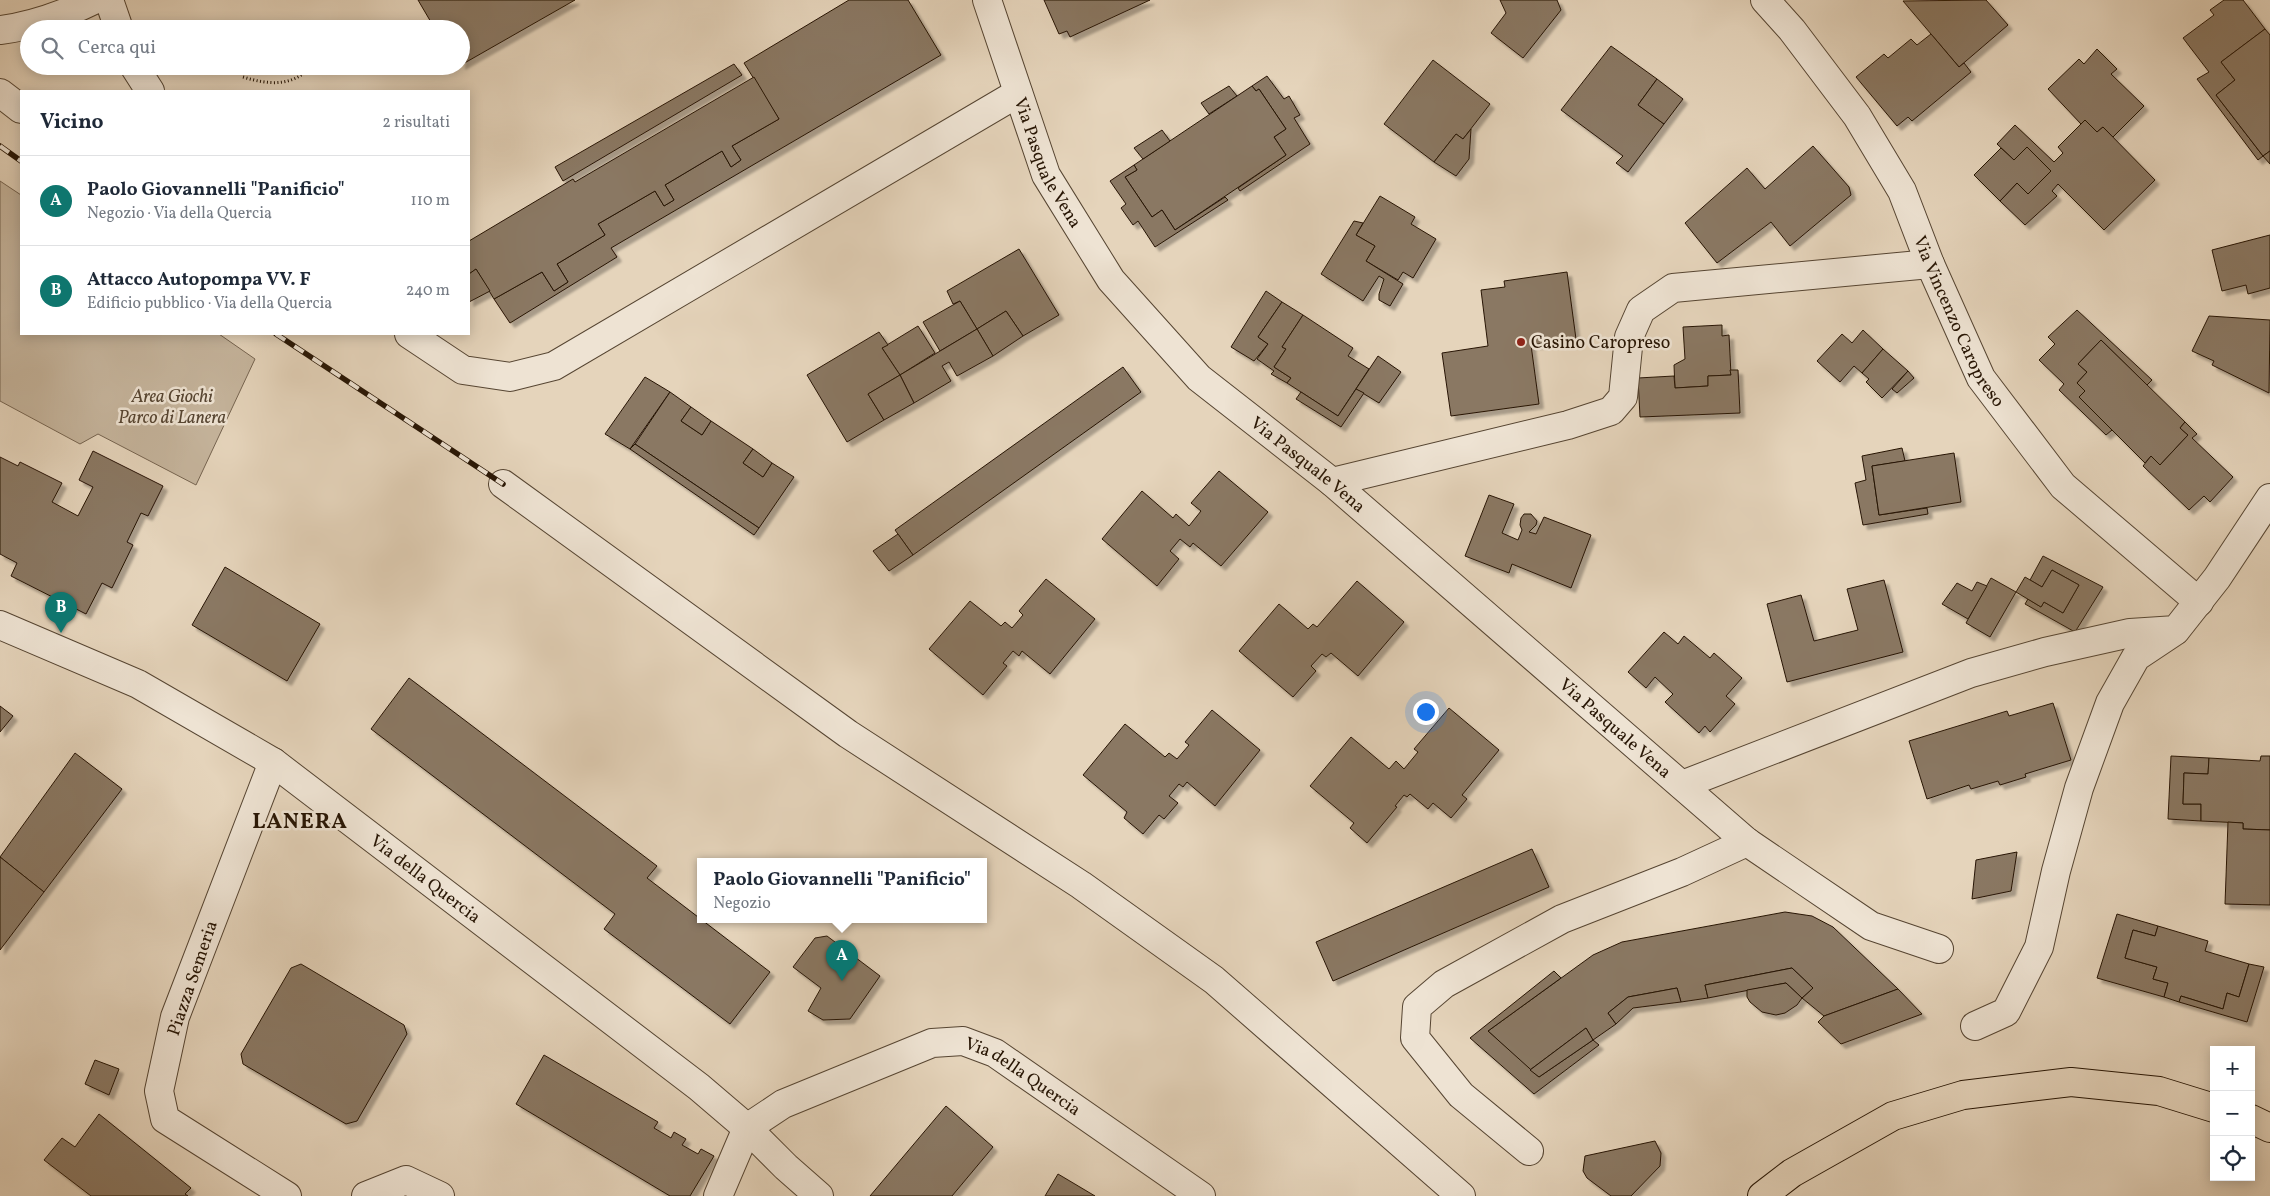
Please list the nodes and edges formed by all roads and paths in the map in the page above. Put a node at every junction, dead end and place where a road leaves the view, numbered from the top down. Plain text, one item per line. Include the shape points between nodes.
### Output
1 (94, 0) edge
2 (109, 0) edge
3 (987, 0) edge
4 (1765, 0) edge
5 (50, 20) edge
6 (116, 20) edge
7 (20, 28) edge
8 (0, 30) edge
9 (140, 75) edge
10 (301, 75) edge
11 (243, 77) dead end
12 (149, 90) edge
13 (1018, 92) junction
14 (0, 93) edge
15 (20, 108) edge
16 (1930, 264) junction
17 (411, 335) edge
18 (1332, 482) junction
19 (502, 484) dead end
20 (2270, 498) edge
21 (2199, 602) junction
22 (0, 625) edge
23 (2176, 630) junction
24 (273, 762) junction
25 (1682, 785) junction
26 (1746, 842) junction
27 (1939, 949) dead end
28 (1975, 1026) dead end
29 (2210, 1107) edge
30 (2255, 1121) edge
31 (747, 1128) junction
32 (2270, 1128) edge
33 (1529, 1151) dead end
34 (287, 1196) edge
35 (366, 1196) edge
36 (440, 1196) edge
37 (718, 1196) edge
38 (819, 1196) edge
39 (1201, 1196) edge
40 (1461, 1196) edge
41 (1762, 1196) edge

1 - 5 street
2 - 6 street
3 - 13 street, Via Pasquale Vena
4 - 16 street, Via Vincenzo Caropreso via 1792,30 1857,116 1902,191
7 - 8 street
9 - 12 street
10 - 11 path via 296,79 264,84
13 - 17 street via 554,366 510,377 464,370
13 - 18 street, Via Pasquale Vena via 1046,175 1111,280 1199,378
14 - 15 street
16 - 18 street via 1673,288 1640,310 1629,337 1623,397 1611,411 1568,425
16 - 21 street, Via Vincenzo Caropreso via 1981,378 2063,486
18 - 25 street, Via Pasquale Vena
19 - 40 street via 848,734 1081,885 1214,980
20 - 21 street
21 - 23 street
22 - 24 street, Via della Quercia via 138,684
23 - 25 street via 2130,634 2045,652 1970,673
23 - 28 street via 2136,658 2110,703 2079,788 2039,947 2006,1012
24 - 31 street, Via della Quercia via 699,1087
24 - 34 street, Piazza Semeria via 175,1017 158,1092 165,1119
25 - 26 street, Via Pasquale Vena
26 - 27 street, Via Pasquale Vena via 1871,926
26 - 33 street via 1682,872 1562,919 1444,984 1417,1007 1414,1038 1461,1095
29 - 41 main road via 2159,1092 2071,1082 1963,1095 1893,1116 1792,1173
30 - 32 main road
31 - 37 street
31 - 38 street
31 - 39 street, Via della Quercia via 783,1104 932,1043 963,1041 995,1053
35 - 36 street via 406,1180

